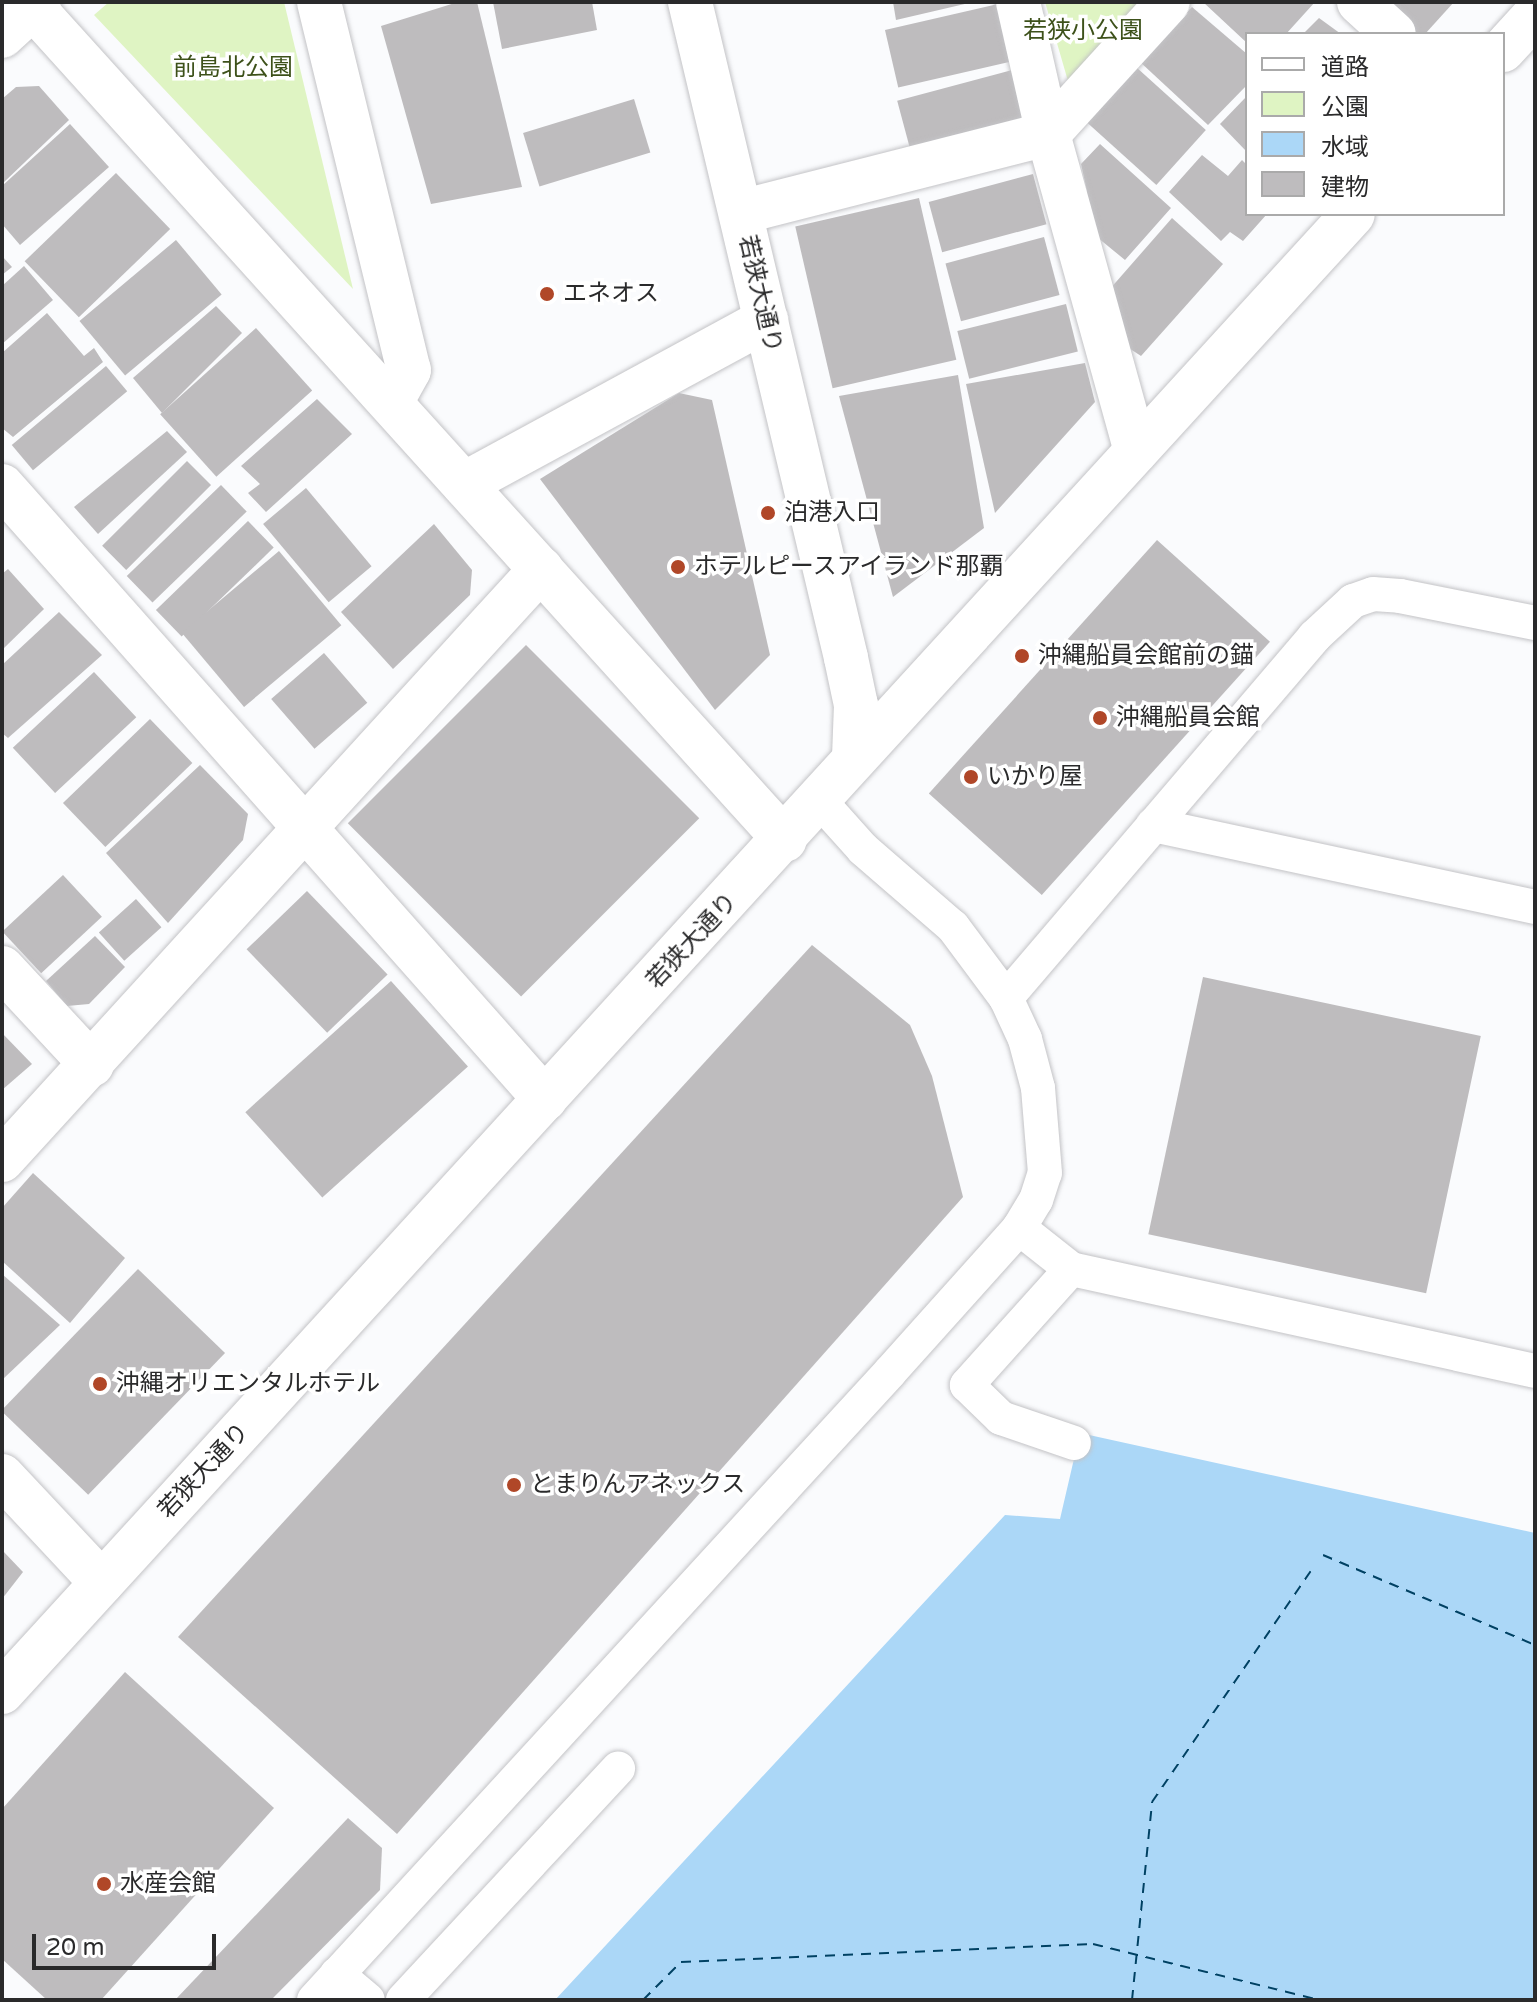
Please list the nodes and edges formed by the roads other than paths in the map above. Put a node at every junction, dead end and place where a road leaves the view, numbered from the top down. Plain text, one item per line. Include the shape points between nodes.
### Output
1 (319, 2) edge
2 (690, 2) edge
3 (1018, 2) edge
4 (1168, 2) edge
5 (1359, 2) edge
6 (26, 12) edge
7 (1535, 15) edge
8 (1392, 32) edge
9 (1505, 48) edge
10 (1048, 134) junction
11 (741, 212) junction
12 (1351, 216) edge
13 (766, 320) junction
14 (392, 401) junction
15 (1136, 451) junction
16 (464, 484) junction
17 (2, 486) edge
18 (541, 569) junction
19 (1535, 623) edge
20 (854, 758) junction
21 (819, 800) junction
22 (1153, 825) junction
23 (302, 827) junction
24 (785, 840) junction
25 (1535, 907) edge
26 (2, 968) edge
27 (1006, 998) junction
28 (92, 1065) junction
29 (545, 1099) junction
30 (2, 1160) edge
31 (1019, 1228) junction
32 (1071, 1269) junction
33 (1535, 1371) edge
34 (1074, 1443) dead end
35 (2, 1476) edge
36 (102, 1583) junction
37 (2, 1692) edge
38 (618, 1769) dead end
39 (337, 1974) junction
40 (314, 2000) edge
41 (368, 2000) edge
42 (403, 2000) edge

1 - 14 street via 409,370
2 - 11 street, 若狭大通り
3 - 10 street
4 - 10 street
5 - 8 street
6 - 14 street
7 - 9 street
10 - 11 street
10 - 15 street
11 - 13 street, 若狭大通り
12 - 15 street
13 - 16 street
13 - 20 street, 若狭大通り via 856,705
14 - 16 street
15 - 20 street
16 - 18 street
17 - 23 street
18 - 23 street
18 - 24 street
19 - 22 lane via 1400,596 1373,594 1353,601 1314,637
20 - 21 street, 若狭大通り
21 - 24 street, 若狭大通り
21 - 27 lane via 863,849 953,927
22 - 25 lane
22 - 27 lane
23 - 28 street
23 - 29 street
24 - 29 street, 若狭大通り
26 - 28 street
27 - 31 lane via 1028,1051 1045,1142 1045,1173
28 - 30 street
29 - 36 street, 若狭大通り
31 - 32 lane
31 - 39 lane
32 - 33 lane
32 - 34 lane via 967,1385 1001,1418
35 - 36 street
36 - 37 street, 若狭大通り
38 - 42 lane
39 - 40 lane
39 - 41 lane

